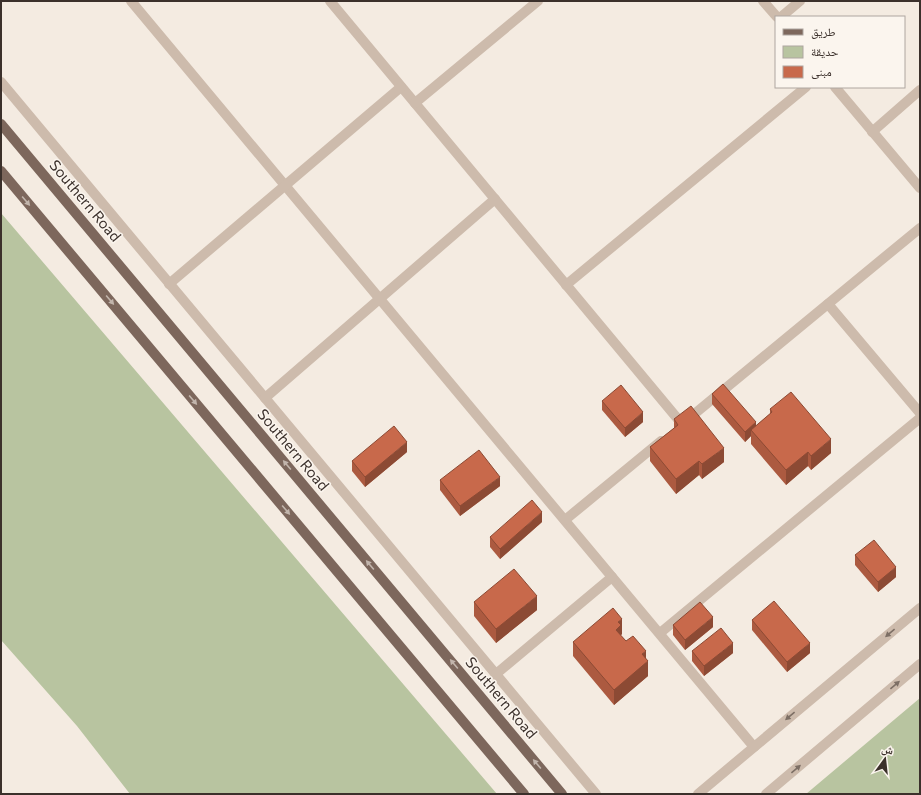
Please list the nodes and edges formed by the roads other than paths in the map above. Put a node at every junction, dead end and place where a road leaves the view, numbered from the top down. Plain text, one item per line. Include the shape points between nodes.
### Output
1 (131, 1) edge
2 (330, 1) edge
3 (538, 1) edge
4 (763, 1) edge
5 (800, 1) edge
6 (525, 5) edge
7 (776, 16) edge
8 (782, 16) edge
9 (1, 82) edge
10 (401, 87) junction
11 (805, 88) edge
12 (836, 88) edge
13 (920, 90) edge
14 (415, 103) junction
15 (1, 124) edge
16 (872, 132) junction
17 (1, 171) edge
18 (285, 186) junction
19 (920, 188) edge
20 (495, 199) junction
21 (920, 228) edge
22 (169, 284) junction
23 (566, 285) junction
24 (380, 299) junction
25 (828, 304) junction
26 (265, 398) junction
27 (920, 413) edge
28 (920, 418) edge
29 (676, 429) junction
30 (565, 520) junction
31 (612, 577) junction
32 (918, 611) edge
33 (660, 633) junction
34 (920, 664) edge
35 (496, 674) junction
36 (754, 747) junction
37 (524, 794) edge
38 (562, 794) edge
39 (596, 794) edge
40 (698, 794) edge
41 (766, 794) edge

1 - 18 street
2 - 10 street
3 - 6 street
4 - 7 street
5 - 8 street
6 - 14 street
9 - 22 street
10 - 14 street
10 - 18 street
11 - 23 street
12 - 16 street
13 - 16 street
14 - 20 street
38 -> 15 main road, Southern Road
16 - 19 street
17 -> 37 main road
18 - 22 street
18 - 24 street
20 - 23 street
20 - 24 street
21 - 25 street
22 - 26 street
23 - 29 street
24 - 26 street
24 - 30 street
25 - 27 street
25 - 29 street
26 - 35 street
28 - 33 street
29 - 30 street
30 - 31 street
31 - 33 street
31 - 35 street
32 -> 36 street
33 - 36 street
41 -> 34 street
35 - 39 street
36 - 40 street

